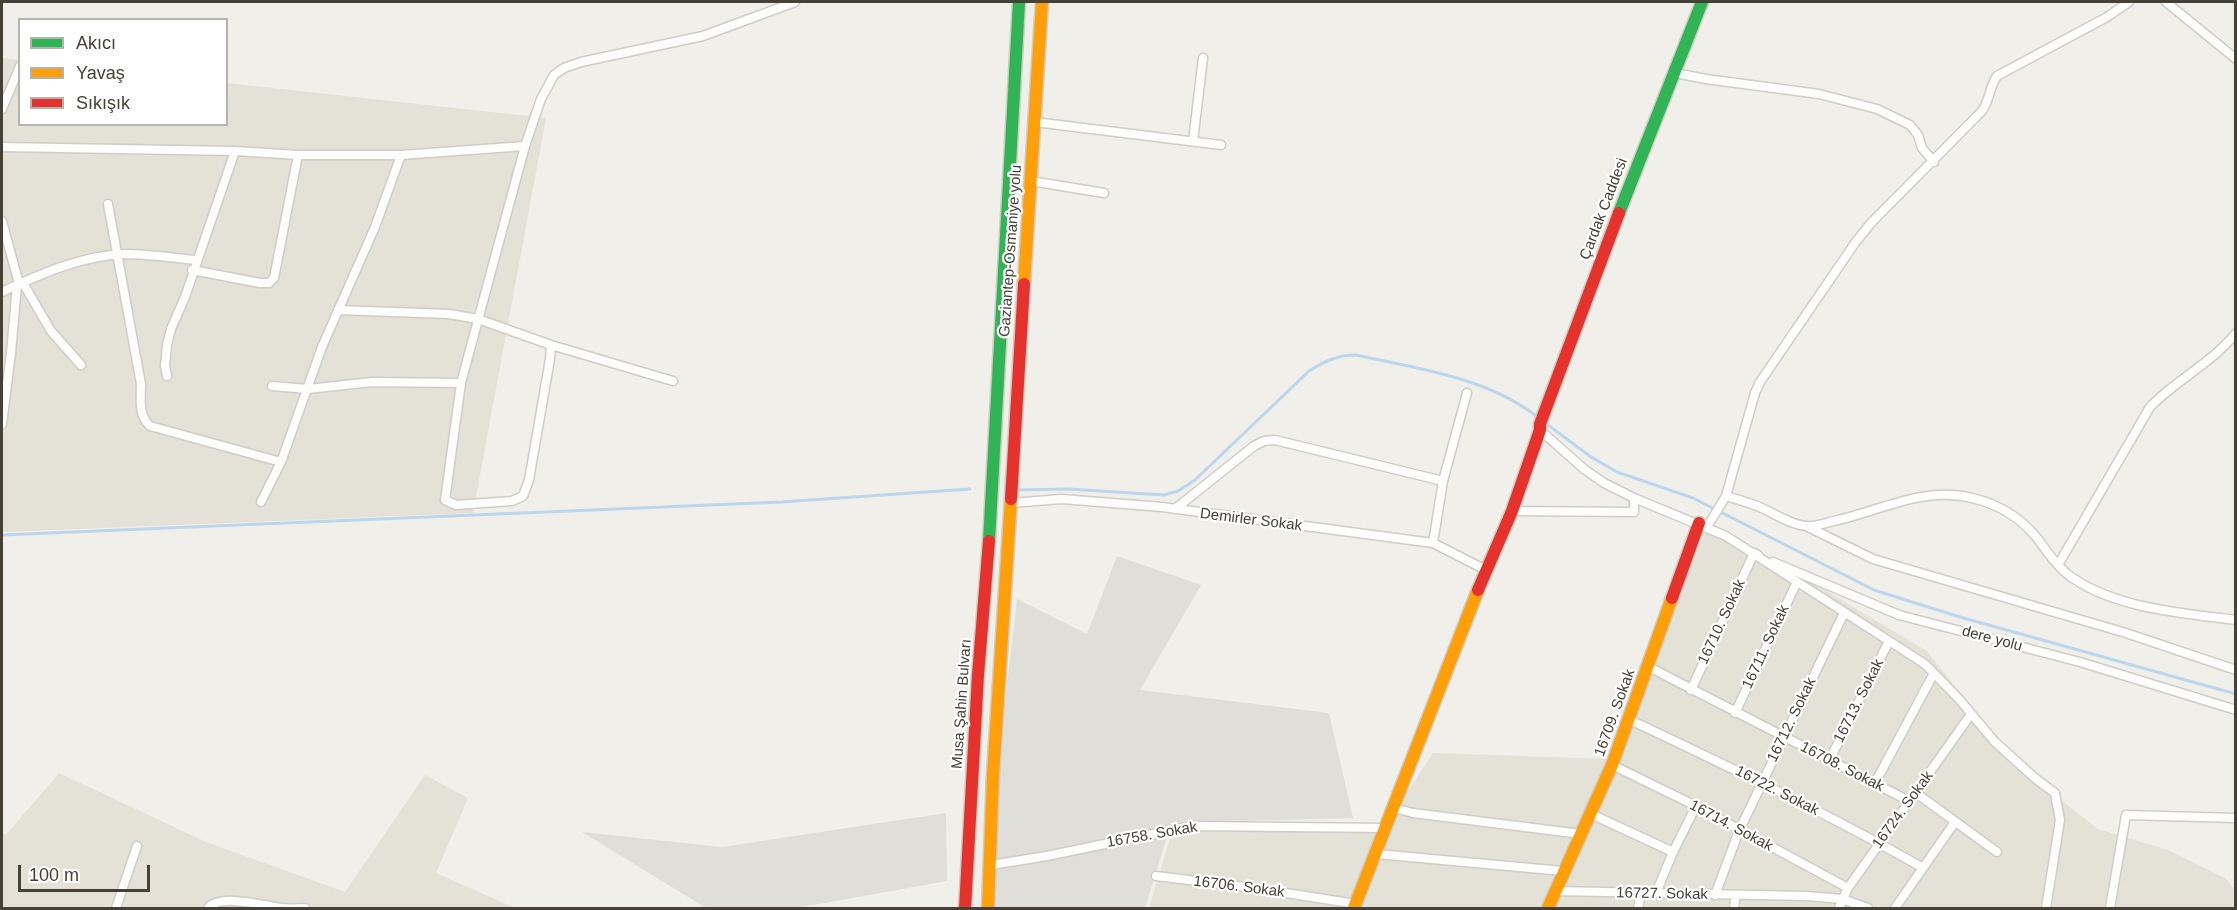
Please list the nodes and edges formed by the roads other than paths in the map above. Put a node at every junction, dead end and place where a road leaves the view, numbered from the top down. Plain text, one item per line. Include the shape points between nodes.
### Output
1 (795, 2) edge
2 (1019, 2) edge
3 (1042, 2) edge
4 (1702, 2) edge
5 (2129, 2) edge
6 (2166, 2) edge
7 (1203, 58) dead end
8 (2235, 59) edge
9 (18, 71) edge
10 (1675, 73) junction
11 (2, 109) edge
12 (1035, 122) junction
13 (1193, 141) junction
14 (1221, 145) dead end
15 (525, 146) junction
16 (2, 147) edge
17 (234, 151) junction
18 (298, 154) junction
19 (401, 155) junction
20 (1934, 162) junction
21 (1031, 181) junction
22 (1104, 193) dead end
23 (108, 204) dead end
24 (2, 221) edge
25 (118, 255) junction
26 (196, 260) junction
27 (192, 270) junction
28 (20, 284) junction
29 (2, 292) edge
30 (338, 310) junction
31 (478, 319) junction
32 (2235, 333) edge
33 (551, 345) junction
34 (81, 365) dead end
35 (167, 376) dead end
36 (673, 381) dead end
37 (461, 383) junction
38 (272, 386) dead end
39 (308, 389) junction
40 (1467, 393) dead end
41 (2, 424) edge
42 (1540, 427) junction
43 (281, 462) junction
44 (1443, 482) junction
45 (1634, 498) junction
46 (1724, 499) junction
47 (992, 501) joint
48 (261, 502) dead end
49 (1011, 503) junction
50 (1175, 509) junction
51 (1512, 511) junction
52 (1703, 525) junction
53 (1808, 527) junction
54 (1433, 543) junction
55 (1754, 553) junction
56 (2058, 565) junction
57 (1486, 570) junction
58 (1797, 582) junction
59 (1844, 613) junction
60 (2235, 620) edge
61 (1889, 641) junction
62 (1647, 666) junction
63 (2235, 670) edge
64 (1934, 673) junction
65 (1691, 690) junction
66 (2235, 710) edge
67 (1735, 713) junction
68 (1971, 714) junction
69 (1628, 719) junction
70 (1784, 737) junction
71 (1829, 761) junction
72 (1612, 765) junction
73 (1762, 782) junction
74 (1875, 783) junction
75 (1916, 793) junction
76 (1909, 801) junction
77 (1696, 806) junction
78 (1394, 808) junction
79 (1591, 814) junction
80 (2235, 818) edge
81 (1955, 822) junction
82 (1386, 828) junction
83 (1739, 831) junction
84 (1581, 834) junction
85 (1879, 843) junction
86 (137, 846) dead end
87 (1672, 852) junction
88 (1997, 852) dead end
89 (1377, 854) junction
90 (991, 865) junction
91 (1923, 868) junction
92 (1563, 871) junction
93 (1156, 876) dead end
94 (1848, 888) junction
95 (1554, 891) junction
96 (1641, 893) junction
97 (1656, 894) junction
98 (1715, 895) junction
99 (1736, 895) junction
100 (1842, 899) junction
101 (1355, 906) edge
102 (116, 909) edge
103 (208, 909) edge
104 (305, 909) edge
105 (965, 909) edge
106 (988, 909) edge
107 (1548, 909) edge
108 (1638, 909) edge
109 (1734, 909) edge
110 (1839, 909) edge
111 (1868, 909) edge
112 (1896, 909) edge
113 (2046, 909) edge
114 (2110, 909) edge

1 - 15 street via 704,36 564,68 554,75 541,99
2 - 47 main road, Gaziantep-Osmaniye yolu
3 - 12 main road, Gaziantep-Osmaniye yolu
4 - 10 main road, Çardak Caddesi
5 - 20 street via 1997,76 1988,104
6 - 8 street
7 - 13 street
9 - 11 street
10 - 20 street via 1819,94 1877,109 1910,125
10 - 42 main road, Çardak Caddesi
12 - 13 street
12 - 21 main road, Gaziantep-Osmaniye yolu
13 - 14 street
15 - 19 street
15 - 31 street
16 - 17 street
17 - 18 street
17 - 26 street
18 - 19 street
18 - 27 street via 274,278 269,283 260,283
19 - 30 street via 375,227
20 - 46 street via 1855,243 1760,382
21 - 22 street
21 - 49 main road, Gaziantep-Osmaniye yolu
23 - 25 street
24 - 28 street
25 - 26 street
25 - 28 street via 76,262
25 - 43 street via 145,421 150,426
26 - 27 street
27 - 35 street via 169,338
28 - 29 street
28 - 34 street via 51,331
28 - 41 street
30 - 31 street via 449,314
30 - 39 street
31 - 33 street
31 - 37 street
32 - 56 street via 2150,407
33 - 36 street
33 - 37 street via 529,480 523,496 512,501 456,505 445,500
37 - 39 street via 372,382
38 - 39 street
39 - 43 street
40 - 44 street
42 - 45 street via 1584,469
42 - 51 main road, Çardak Caddesi
43 - 48 street
44 - 50 street via 1275,440 1264,441
44 - 54 street
45 - 51 street via 1634,512
45 - 52 street
46 - 52 street
46 - 53 street
47 - 105 main road, Musa Şahin Bulvarı
49 - 50 street, Demirler Sokak via 1062,499
49 - 90 main road
50 - 54 street, Demirler Sokak
51 - 57 main road, Çardak Caddesi
52 - 55 street
52 - 62 main road, 16709. Sokak
53 - 56 street via 1903,500 1969,497 2014,516 2036,536
53 - 63 street via 1873,559 2126,633
54 - 57 street, Demirler Sokak
55 - 58 street
55 - 65 street, 16710. Sokak
55 - 66 street, dere yolu via 1899,615 2080,662
56 - 60 street via 2097,592 2156,609
57 - 78 main road, Çardak Caddesi
58 - 59 street
58 - 67 street, 16711. Sokak
59 - 61 street
59 - 70 street, 16712. Sokak
61 - 64 street
61 - 71 street, 16713. Sokak
62 - 65 street, 16708. Sokak
62 - 69 main road, 16709. Sokak
64 - 68 street
64 - 74 street
65 - 67 street, 16708. Sokak
67 - 70 street, 16708. Sokak
68 - 75 street, 16724. Sokak
68 - 113 street via 2013,759 2055,793 2060,820
69 - 72 main road, 16709. Sokak
69 - 73 street, 16722. Sokak
70 - 71 street, 16708. Sokak
70 - 73 street, 16712. Sokak
71 - 74 street, 16708. Sokak
72 - 77 street, 16714. Sokak
72 - 79 main road, 16709. Sokak
73 - 83 street, 16712. Sokak
73 - 85 street, 16722. Sokak
74 - 76 street, 16708. Sokak
75 - 76 street, 16724. Sokak
75 - 81 street
76 - 85 street, 16724. Sokak
77 - 83 street, 16714. Sokak
77 - 87 street
78 - 82 main road, Çardak Caddesi
78 - 84 street
79 - 84 main road, 16709. Sokak
79 - 87 street
80 - 114 street via 2126,815
81 - 88 street
81 - 91 street
82 - 89 main road, Çardak Caddesi
82 - 90 street, 16758. Sokak via 1192,826
83 - 94 street, 16714. Sokak
83 - 98 street, 16712. Sokak
84 - 92 main road, 16709. Sokak
85 - 91 street, 16722. Sokak
85 - 94 street, 16724. Sokak
86 - 102 street
87 - 97 street
89 - 92 street
89 - 101 main road, Çardak Caddesi
90 - 106 main road
91 - 112 street
92 - 95 main road, 16709. Sokak
93 - 101 street, 16706. Sokak
94 - 100 street, 16724. Sokak
95 - 96 street, 16727. Sokak
95 - 107 main road, 16709. Sokak
96 - 97 street, 16727. Sokak
96 - 108 street
97 - 98 street, 16727. Sokak
98 - 99 street, 16727. Sokak
99 - 100 street, 16727. Sokak
99 - 109 street
100 - 110 street, 16724. Sokak
100 - 111 street, 16727. Sokak
103 - 104 street via 212,904 243,902

